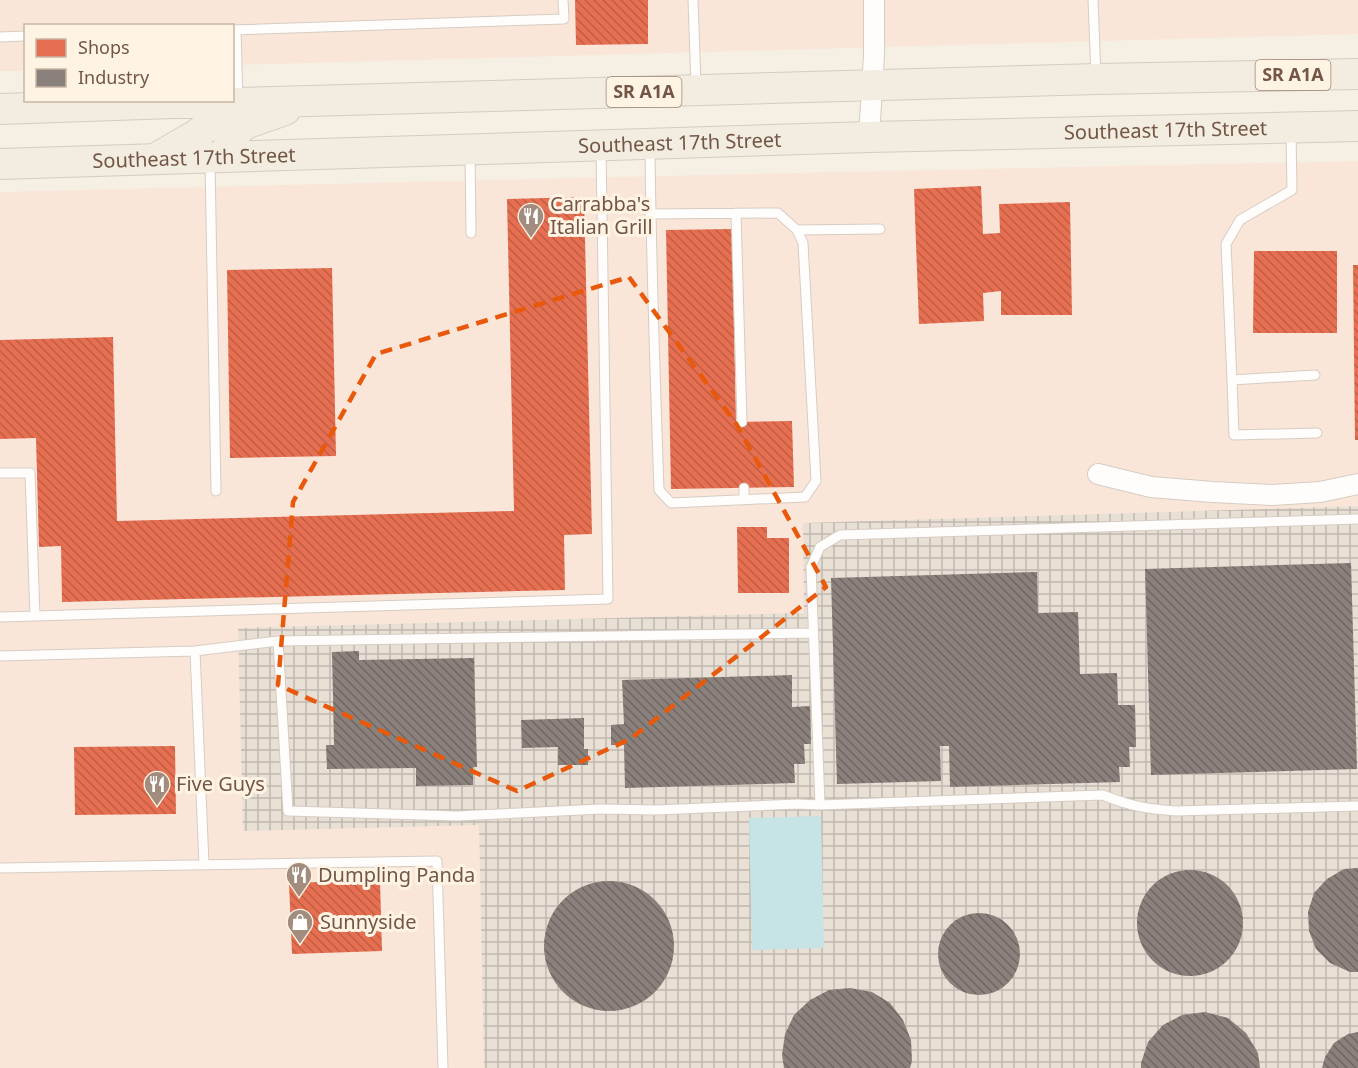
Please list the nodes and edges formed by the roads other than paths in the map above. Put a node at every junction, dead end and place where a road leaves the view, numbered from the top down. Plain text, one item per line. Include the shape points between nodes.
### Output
1 (563, 0) edge
2 (693, 0) edge
3 (874, 0) edge
4 (1093, 0) edge
5 (234, 30) edge
6 (24, 36) edge
7 (0, 37) edge
8 (1358, 74) edge
9 (1096, 78) junction
10 (872, 86) junction
11 (697, 91) junction
12 (314, 101) junction
13 (173, 102) edge
14 (238, 103) junction
15 (0, 109) edge
16 (1358, 126) edge
17 (1290, 127) junction
18 (869, 137) junction
19 (650, 144) junction
20 (601, 145) junction
21 (470, 150) junction
22 (218, 157) junction
23 (155, 159) junction
24 (0, 164) edge
25 (736, 213) junction
26 (650, 214) junction
27 (880, 229) dead end
28 (797, 230) junction
29 (471, 233) dead end
30 (1315, 375) dead end
31 (1232, 380) junction
32 (742, 422) dead end
33 (1317, 433) dead end
34 (0, 473) edge
35 (1098, 474) dead end
36 (1358, 484) edge
37 (744, 488) dead end
38 (216, 490) dead end
39 (744, 500) junction
40 (1358, 519) edge
41 (35, 616) junction
42 (0, 617) edge
43 (813, 633) junction
44 (278, 641) junction
45 (195, 651) junction
46 (0, 656) edge
47 (820, 805) junction
48 (1358, 806) edge
49 (204, 864) junction
50 (0, 868) edge
51 (443, 1068) edge

1 - 5 lane via 564,19
2 - 11 lane
3 - 10 street
4 - 9 lane
5 - 14 lane
6 - 7 lane
8 - 9 main road, SR A1A
9 - 10 main road, SR A1A
10 - 11 main road, SR A1A
10 - 18 street
11 - 12 main road, SR A1A
12 - 14 main road, SR A1A
12 - 22 main road via 245,124
13 - 14 main road, SR A1A
13 - 15 main road, SR A1A
14 - 23 main road via 196,135
16 - 17 main road, Southeast 17th Street
17 - 18 main road, Southeast 17th Street
17 - 31 lane via 1292,190 1240,220 1227,244
18 - 19 main road, Southeast 17th Street
19 - 20 main road, Southeast 17th Street
19 - 26 lane
20 - 21 main road, Southeast 17th Street
20 - 41 lane via 608,599
21 - 22 main road, Southeast 17th Street
21 - 29 lane
22 - 23 main road, Southeast 17th Street
22 - 38 lane
23 - 24 main road, Southeast 17th Street
25 - 26 lane
25 - 28 lane via 778,213
25 - 32 lane
26 - 39 lane via 659,490 670,503
27 - 28 lane
28 - 39 lane via 803,243 816,480 805,497
30 - 31 lane
31 - 33 lane via 1234,435
34 - 41 lane via 30,473
35 - 36 street via 1151,487 1272,495 1320,492
37 - 39 lane
40 - 43 lane via 840,535 820,547 811,567
41 - 42 lane
43 - 44 lane
43 - 47 lane
44 - 45 lane
44 - 47 lane via 288,811 457,816
45 - 46 lane
45 - 49 lane
47 - 48 lane via 1103,795 1146,809 1176,811
49 - 50 lane
49 - 51 lane via 436,861

